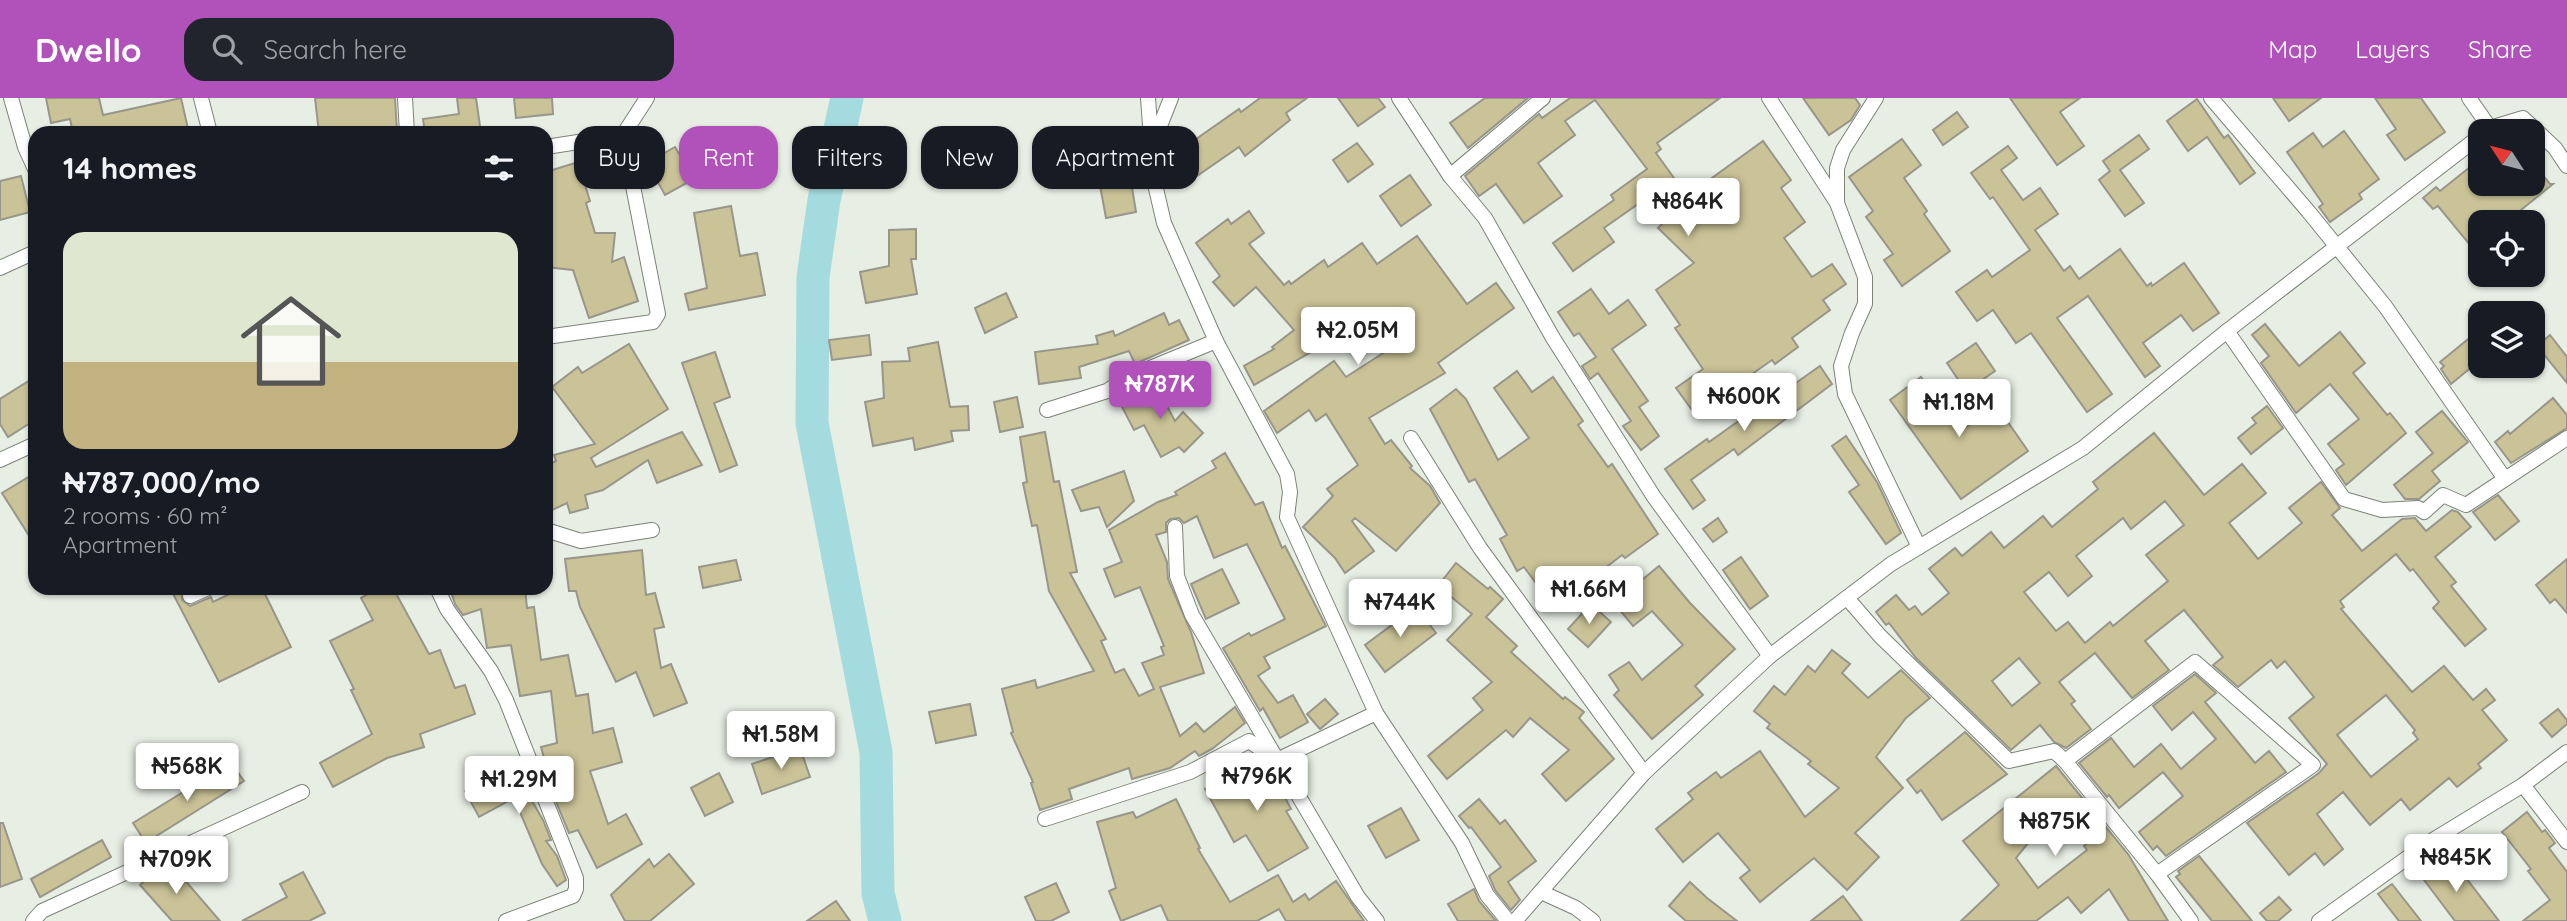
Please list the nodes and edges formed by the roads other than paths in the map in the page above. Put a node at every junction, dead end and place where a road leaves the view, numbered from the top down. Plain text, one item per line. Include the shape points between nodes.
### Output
1 (11, 98) edge
2 (201, 98) edge
3 (405, 98) edge
4 (647, 98) edge
5 (1148, 98) edge
6 (1171, 98) edge
7 (1399, 98) edge
8 (1543, 98) edge
9 (1769, 98) edge
10 (1876, 98) edge
11 (2211, 98) edge
12 (2469, 98) edge
13 (2479, 119) edge
14 (209, 126) edge
15 (407, 126) edge
16 (628, 126) edge
17 (1150, 126) edge
18 (1160, 126) edge
19 (2545, 139) edge
20 (574, 143) edge
21 (2468, 145) edge
22 (553, 146) edge
23 (28, 154) edge
24 (2567, 166) edge
25 (1450, 176) junction
26 (633, 189) edge
27 (1156, 189) edge
28 (1837, 203) junction
29 (2336, 248) junction
30 (28, 255) edge
31 (0, 268) edge
32 (2227, 331) junction
33 (553, 336) edge
34 (1216, 341) junction
35 (1047, 410) dead end
36 (1411, 438) dead end
37 (2567, 438) edge
38 (28, 447) edge
39 (0, 460) edge
40 (2505, 479) junction
41 (1175, 527) dead end
42 (652, 530) dead end
43 (553, 532) edge
44 (1919, 547) junction
45 (440, 595) edge
46 (1847, 598) junction
47 (1770, 656) junction
48 (1376, 713) junction
49 (2567, 752) edge
50 (1277, 761) junction
51 (2065, 761) junction
52 (1644, 774) junction
53 (2523, 785) junction
54 (303, 792) dead end
55 (1045, 819) dead end
56 (2567, 842) edge
57 (2157, 874) junction
58 (1541, 892) junction
59 (2323, 920) edge
60 (33, 921) edge
61 (506, 921) edge
62 (1377, 921) edge
63 (1508, 921) edge
64 (1515, 921) edge
65 (1593, 921) edge
66 (2191, 921) edge

1 - 23 street
2 - 14 street
3 - 15 street
4 - 16 street
5 - 17 street
6 - 18 street
7 - 25 street
8 - 25 street
9 - 28 street
10 - 28 street via 1843,150 1837,168
11 - 29 street
12 - 13 street
19 - 24 street
20 - 22 street
21 - 29 street
25 - 47 street via 1485,218 1553,338 1654,497
26 - 33 street via 658,314 653,322
27 - 34 street via 1164,223
28 - 44 street via 1865,277 1865,304 1841,366 1846,394
29 - 32 street
29 - 40 street via 2385,306
30 - 31 street
32 - 40 street via 2344,499 2382,510 2418,508 2424,512 2443,495 2466,505
32 - 44 street via 2083,448
34 - 35 street via 1126,377 1100,394
34 - 48 street via 1287,474 1287,517
36 - 52 street via 1480,548
37 - 40 street
38 - 39 street
41 - 50 street via 1177,576 1192,615
42 - 43 street via 581,541
44 - 46 street
45 - 61 street via 506,700 576,878 573,896
46 - 47 street
46 - 51 street via 2010,761 2054,751
47 - 52 street
48 - 50 street
48 - 63 street via 1462,843 1487,895
49 - 53 street
50 - 55 street via 1249,741 1190,772
50 - 62 street
51 - 57 street
51 - 57 street via 2195,662 2312,765
52 - 58 street
53 - 56 street
53 - 59 street via 2428,843
54 - 60 street via 42,911
57 - 66 street
58 - 64 street
58 - 65 street

